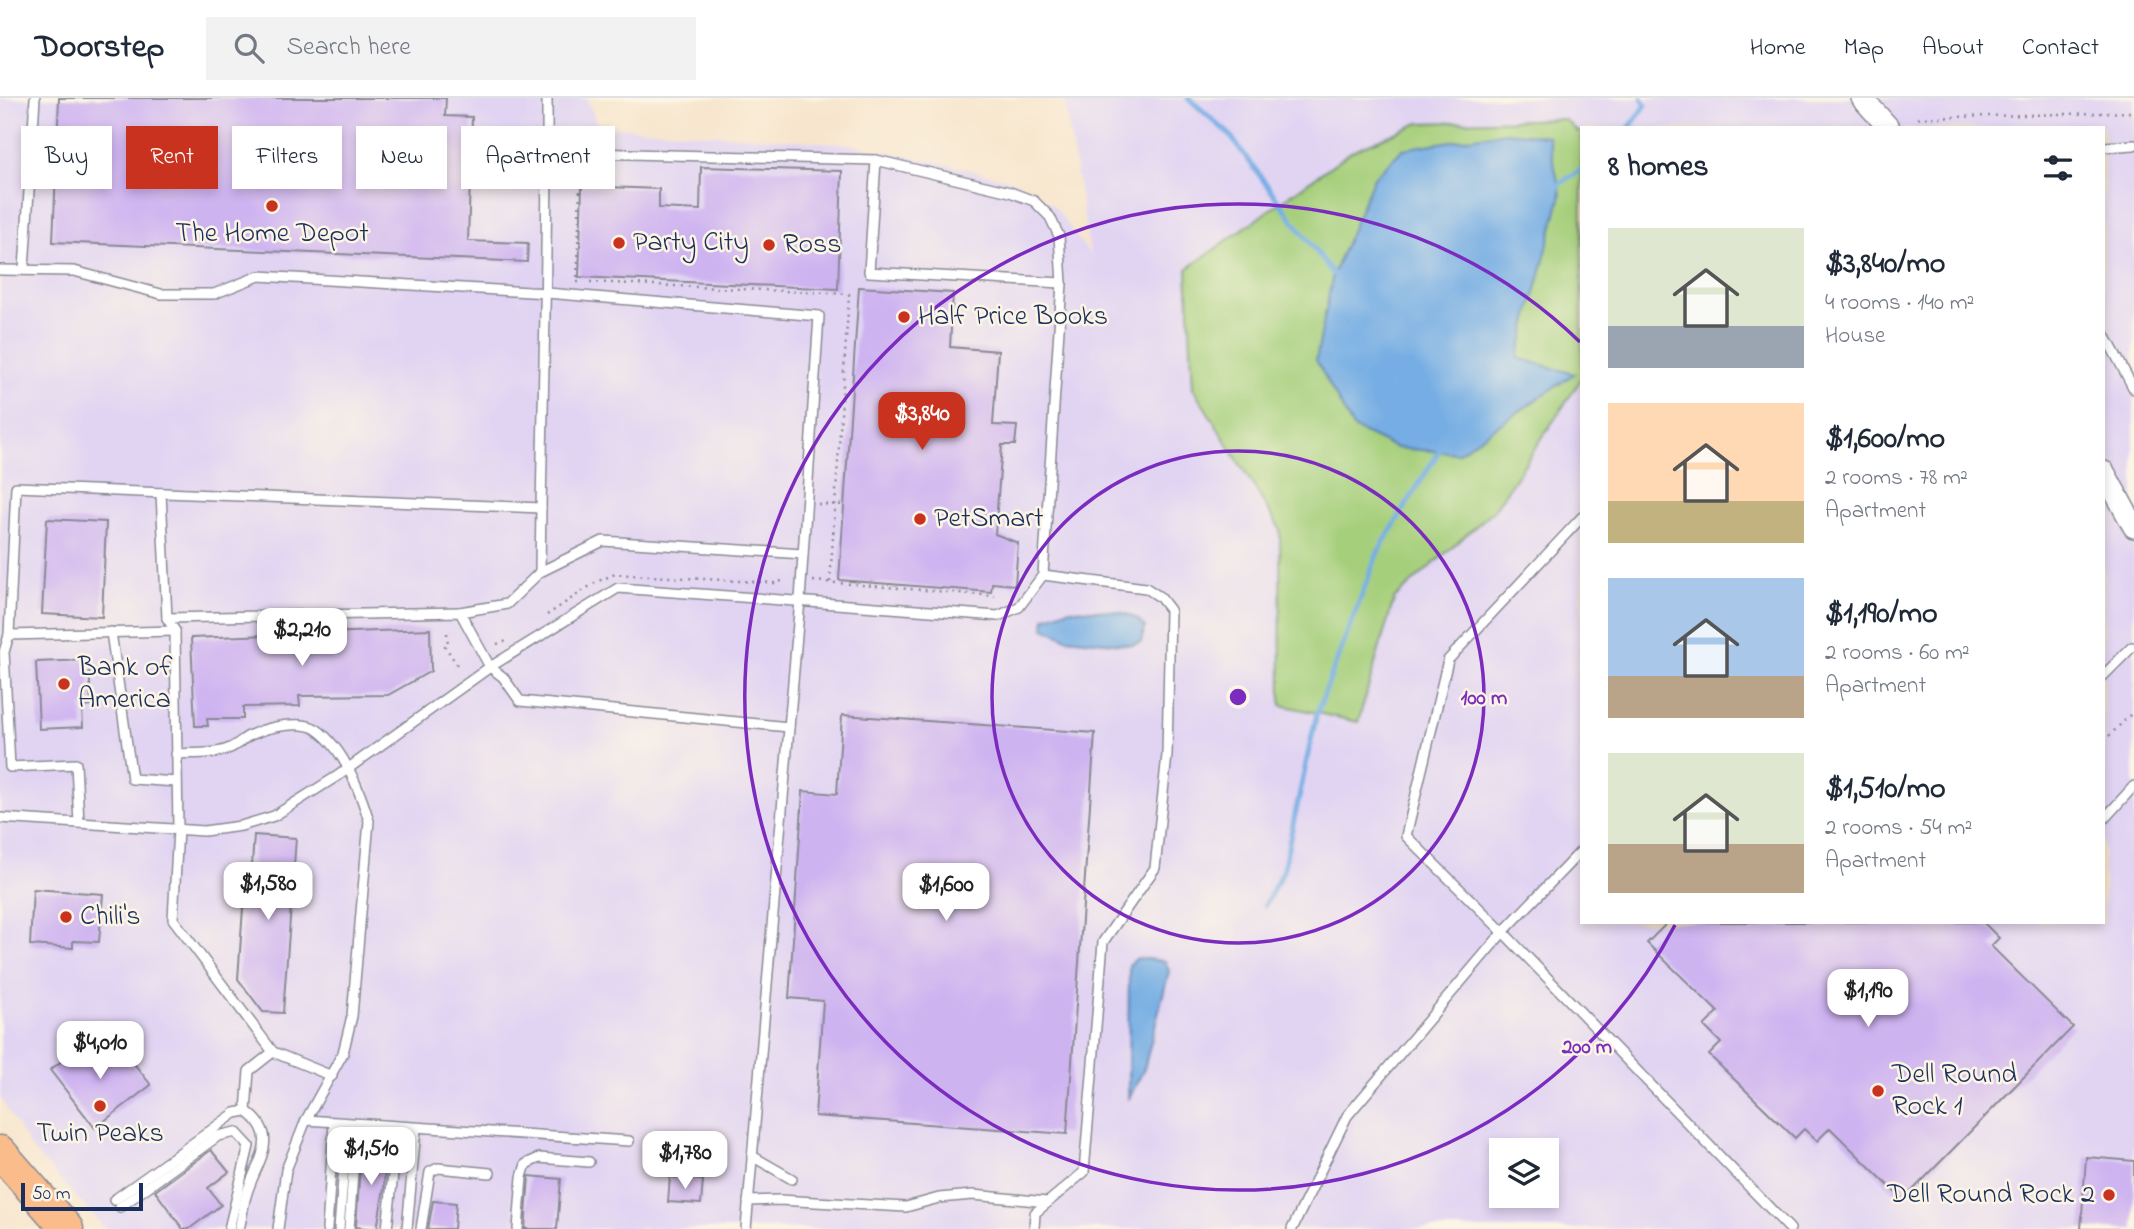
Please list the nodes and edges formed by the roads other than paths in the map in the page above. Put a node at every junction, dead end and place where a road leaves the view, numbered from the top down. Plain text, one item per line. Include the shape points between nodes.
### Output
1 (35, 98) edge
2 (547, 98) edge
3 (1862, 98) edge
4 (547, 126) edge
5 (1887, 126) edge
6 (2134, 145) edge
7 (2105, 146) edge
8 (615, 154) edge
9 (876, 160) junction
10 (547, 189) edge
11 (24, 269) junction
12 (0, 270) edge
13 (1062, 284) junction
14 (547, 293) junction
15 (2105, 335) edge
16 (2134, 390) edge
17 (2105, 474) edge
18 (161, 493) junction
19 (541, 508) junction
20 (1580, 519) edge
21 (2134, 527) edge
22 (803, 554) junction
23 (540, 572) junction
24 (1043, 575) junction
25 (800, 600) junction
26 (460, 612) junction
27 (167, 618) junction
28 (175, 631) junction
29 (111, 632) junction
30 (9, 635) junction
31 (2132, 647) dead end
32 (490, 667) junction
33 (2105, 674) edge
34 (789, 727) junction
35 (176, 754) junction
36 (347, 769) junction
37 (177, 782) junction
38 (2134, 786) edge
39 (0, 818) edge
40 (2105, 818) edge
41 (79, 823) junction
42 (178, 829) junction
43 (1580, 852) edge
44 (1503, 932) junction
45 (273, 1052) junction
46 (332, 1076) junction
47 (246, 1111) junction
48 (306, 1120) junction
49 (334, 1123) junction
50 (375, 1126) junction
51 (398, 1128) junction
52 (416, 1129) junction
53 (361, 1131) junction
54 (629, 1142) dead end
55 (0, 1152) edge
56 (752, 1156) junction
57 (589, 1162) dead end
58 (490, 1172) dead end
59 (792, 1179) dead end
60 (748, 1201) junction
61 (1047, 1202) junction
62 (66, 1229) edge
63 (229, 1229) edge
64 (239, 1229) edge
65 (278, 1229) edge
66 (327, 1229) edge
67 (339, 1229) edge
68 (349, 1229) edge
69 (387, 1229) edge
70 (407, 1229) edge
71 (421, 1229) edge
72 (518, 1229) edge
73 (746, 1229) edge
74 (1034, 1229) edge
75 (1292, 1229) edge
76 (1790, 1229) edge

1 - 11 lane
2 - 4 lane
3 - 5 street
6 - 7 lane
8 - 9 lane
9 - 13 lane via 1034,201 1050,217 1059,236
9 - 13 lane via 869,272
10 - 14 lane
11 - 12 lane
11 - 14 lane via 74,271 161,294 214,294 260,276
13 - 24 lane
14 - 19 lane
14 - 22 lane via 819,316
15 - 16 lane
17 - 21 street
18 - 19 lane
18 - 27 lane
18 - 30 lane via 16,487
19 - 23 lane
20 - 44 lane via 1448,660 1406,836
22 - 23 lane via 603,541
22 - 25 lane
23 - 26 lane via 507,604
24 - 25 lane via 1018,607 998,616
24 - 61 lane via 1146,588 1170,610 1167,755 1155,868 1103,942 1084,1172
25 - 32 lane via 618,588
25 - 34 lane
26 - 27 lane
26 - 32 lane
27 - 28 lane
28 - 29 lane
28 - 35 lane
29 - 30 lane
29 - 37 lane via 132,779
30 - 41 lane via 4,652 10,767 76,764
31 - 33 lane
32 - 34 lane via 520,701
32 - 36 lane
34 - 56 lane
35 - 36 lane via 229,749 253,734 291,726 314,728
35 - 37 lane
36 - 42 lane via 274,816 204,831
36 - 46 lane via 369,821 352,1016
37 - 42 lane
38 - 40 lane
39 - 41 lane
41 - 42 lane
42 - 45 lane via 173,919
43 - 44 lane
44 - 75 lane via 1347,1116
44 - 76 lane
45 - 46 lane
45 - 47 lane via 249,1071
46 - 48 lane
47 - 63 lane via 235,1113 117,1203 218,1136 236,1132 249,1146
47 - 64 lane via 264,1129 265,1140
48 - 49 lane
48 - 65 lane via 286,1170
49 - 50 lane
49 - 66 lane
50 - 51 lane
50 - 53 lane
51 - 52 lane
51 - 69 lane
52 - 54 lane
52 - 70 lane
53 - 67 lane via 346,1139
53 - 68 lane via 355,1144
55 - 62 highway
56 - 59 lane
56 - 60 lane
57 - 72 lane via 539,1158 526,1164
58 - 71 lane via 438,1168 430,1172
60 - 61 lane via 906,1207 973,1195
60 - 73 lane
61 - 74 lane via 1035,1213

